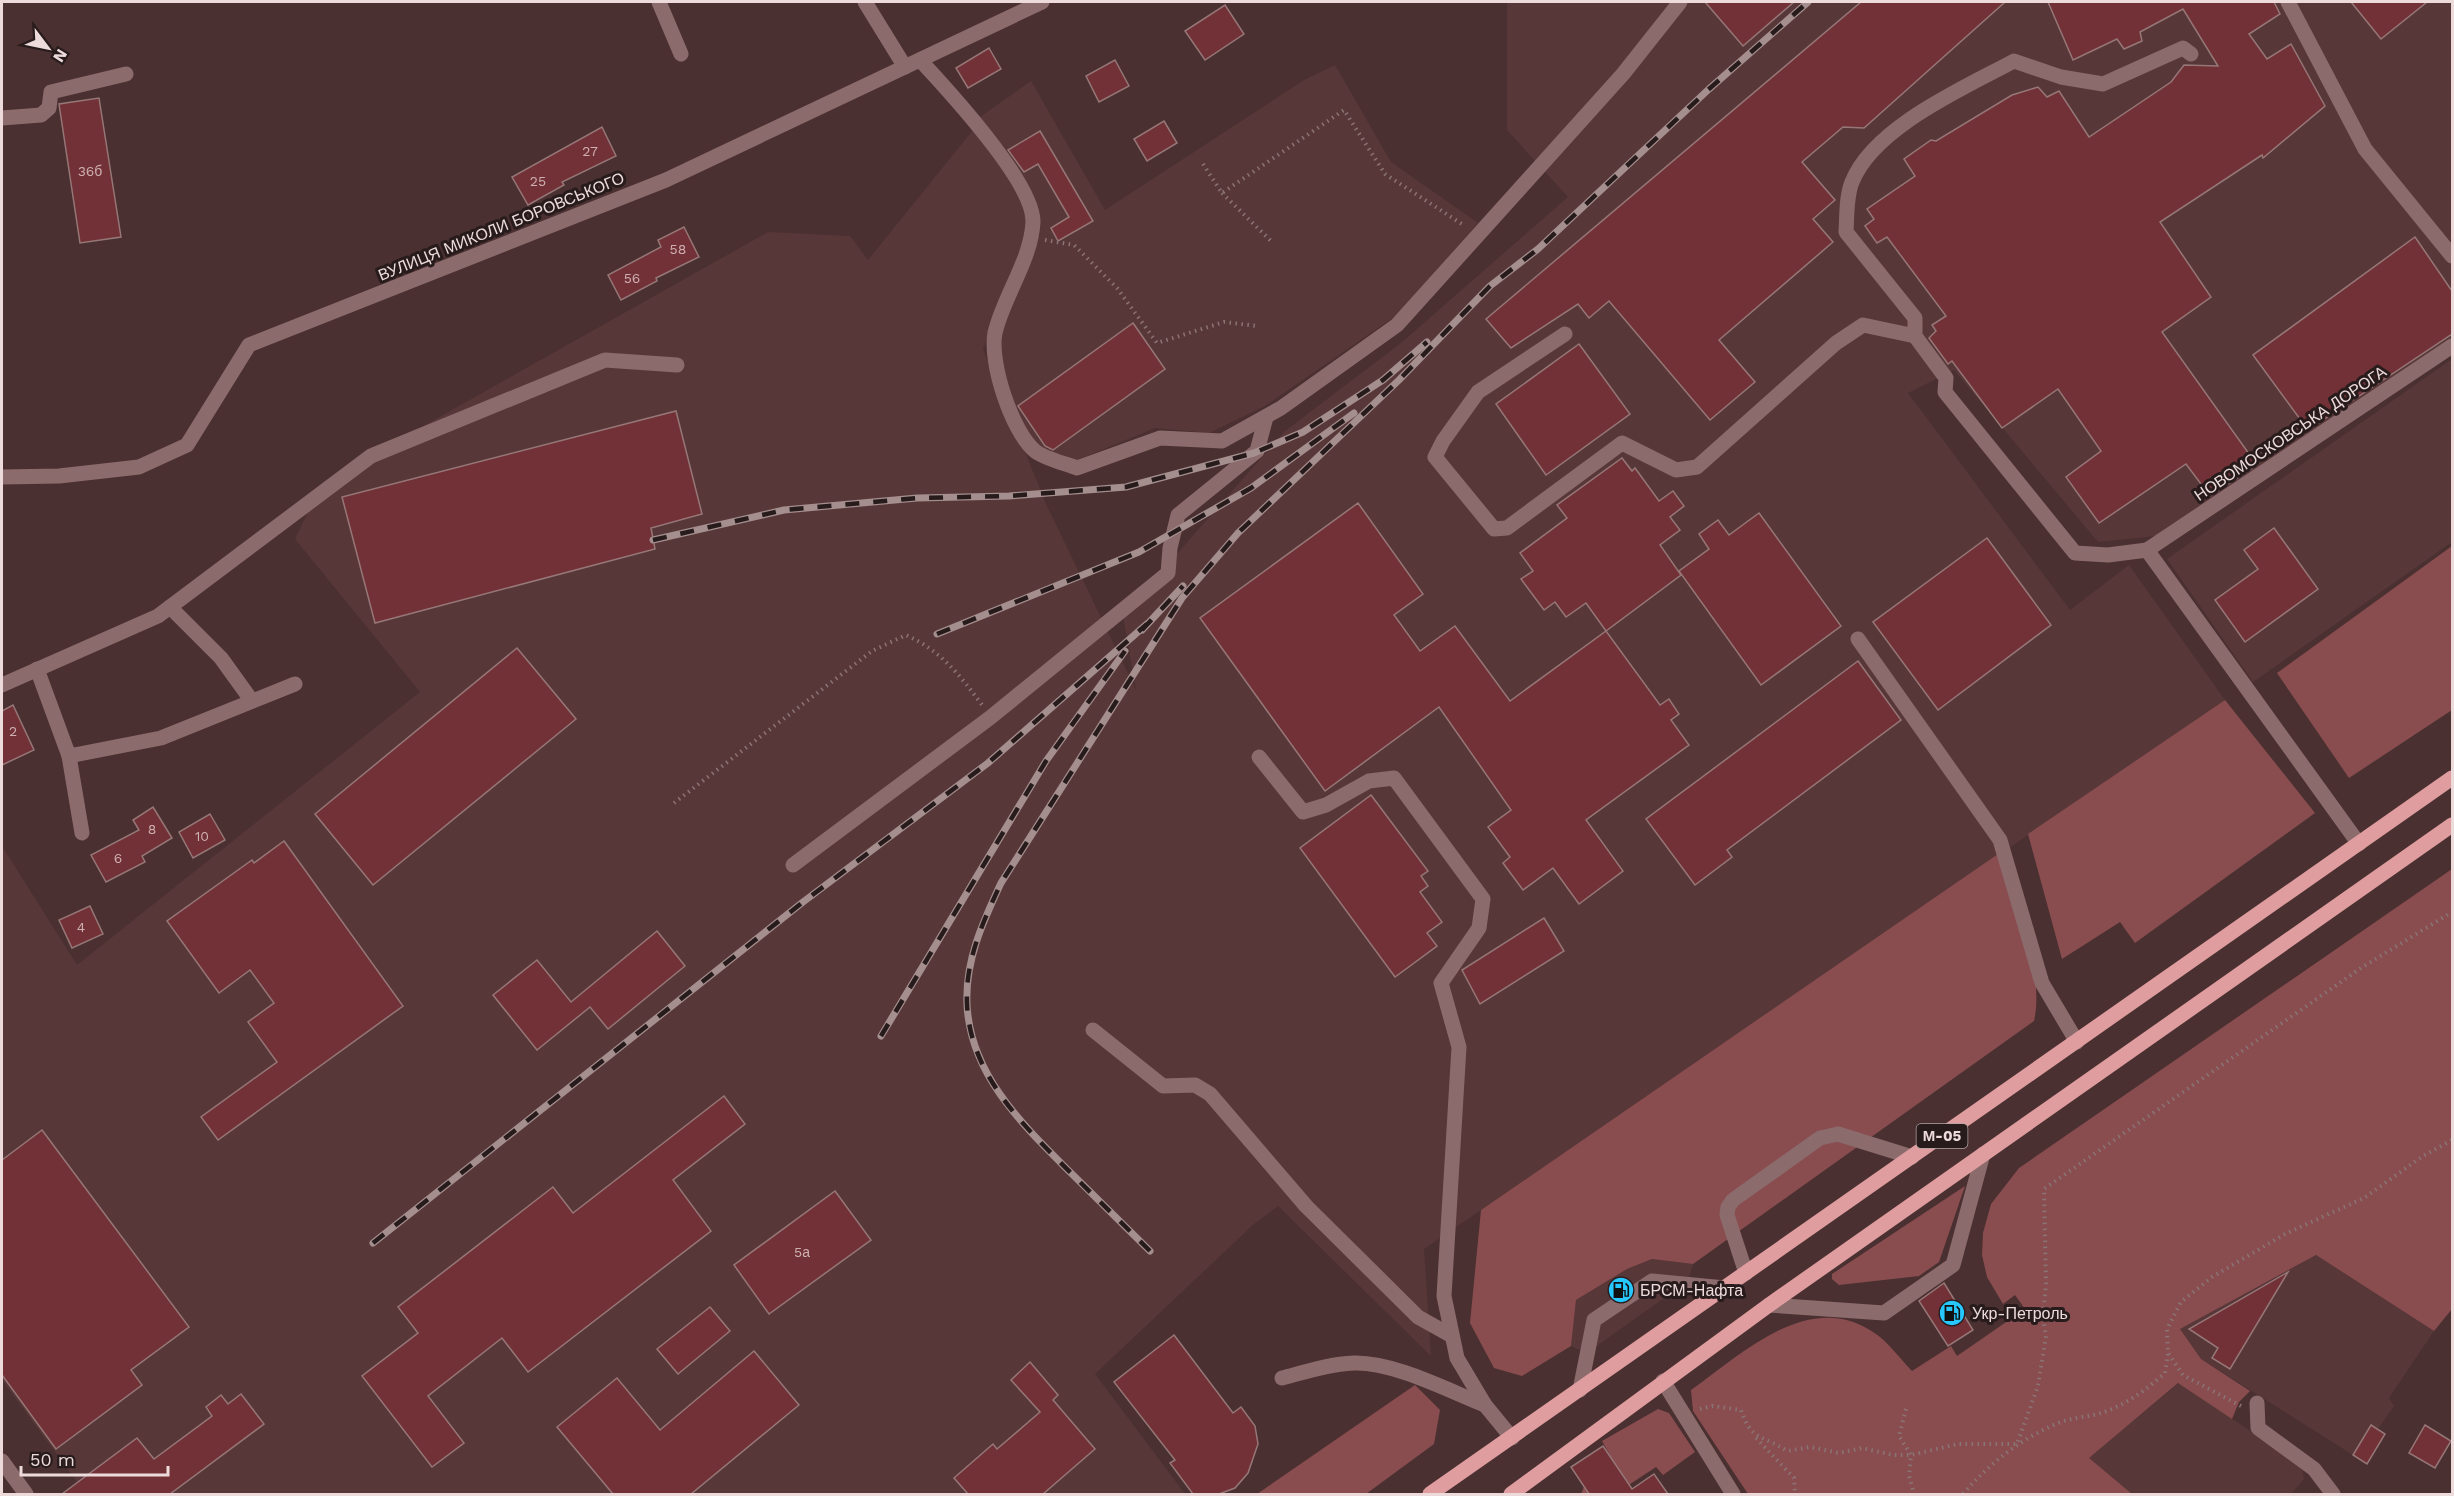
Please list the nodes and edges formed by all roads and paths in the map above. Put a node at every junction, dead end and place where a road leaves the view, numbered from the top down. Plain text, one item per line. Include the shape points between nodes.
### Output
1 (659, 2) edge
2 (865, 2) edge
3 (1680, 2) edge
4 (2288, 2) edge
5 (1036, 3) edge
6 (681, 54) dead end
7 (2191, 54) dead end
8 (920, 60) junction
9 (906, 67) junction
10 (126, 74) dead end
11 (2, 118) edge
12 (1203, 164) dead end
13 (1222, 192) junction
14 (1030, 235) junction
15 (1478, 235) junction
16 (1272, 242) dead end
17 (2452, 256) edge
18 (1257, 326) dead end
19 (1565, 334) dead end
20 (1915, 336) junction
21 (2452, 346) edge
22 (677, 365) dead end
23 (1266, 417) junction
24 (2, 477) edge
25 (2147, 550) junction
26 (170, 607) junction
27 (1858, 639) dead end
28 (37, 669) junction
29 (295, 684) dead end
30 (2, 685) edge
31 (252, 701) junction
32 (991, 717) junction
33 (69, 756) junction
34 (1259, 757) dead end
35 (2452, 778) edge
36 (674, 803) dead end
37 (2452, 825) edge
38 (82, 833) dead end
39 (2359, 844) junction
40 (794, 865) dead end
41 (2452, 912) edge
42 (1094, 1030) dead end
43 (2077, 1042) junction
44 (2452, 1140) edge
45 (1983, 1154) junction
46 (1912, 1157) junction
47 (1746, 1273) junction
48 (1725, 1288) junction
49 (1769, 1305) junction
50 (1452, 1336) junction
51 (2168, 1353) junction
52 (1282, 1378) dead end
53 (1663, 1381) junction
54 (1580, 1390) junction
55 (1485, 1405) junction
56 (1906, 1409) dead end
57 (2258, 1409) joint
58 (1683, 1412) junction
59 (1753, 1436) junction
60 (1512, 1438) junction
61 (2017, 1444) junction
62 (1911, 1455) junction
63 (2, 1461) edge
64 (27, 1494) edge
65 (1430, 1494) edge
66 (1511, 1494) edge
67 (1733, 1494) edge
68 (1796, 1494) edge
69 (1914, 1494) edge
70 (1963, 1494) edge
71 (2333, 1494) edge

1 - 6 street
2 - 9 street
3 - 15 street via 1623,74
4 - 17 street via 2365,149
5 - 8 street, ВУЛИЦЯ МИКОЛИ БОРОВСЬКОГО
7 - 20 street via 2183,48 2103,84 2061,77 2014,61 1921,111 1864,159 1851,184 1846,232 1915,318
8 - 9 street, ВУЛИЦЯ МИКОЛИ БОРОВСЬКОГО
8 - 14 street via 977,121 1024,194 1033,220
9 - 24 street, ВУЛИЦЯ МИКОЛИ БОРОВСЬКОГО via 666,180 249,345 187,445 139,467 59,476
10 - 11 street via 51,92 49,108 41,115
12 - 13 path
13 - 15 path via 1344,110 1384,174
13 - 16 path
14 - 18 path via 1051,243 1074,245 1117,288 1157,343 1224,322
14 - 23 street via 1021,272 995,334 996,365 1020,433 1035,452 1077,468 1160,438 1222,441
15 - 23 street via 1397,325
19 - 20 street via 1478,392 1435,457 1494,530 1507,528 1622,442 1676,470 1697,466 1836,343 1863,325
20 - 25 street via 1946,378 1945,392 2075,553 2108,555
21 - 25 street, НОВОМОСКОВСЬКА ДОРОГА
22 - 26 street via 605,360 370,456
23 - 32 street via 1257,451 1178,515 1168,573
25 - 39 street
26 - 28 street via 158,616
26 - 31 street via 221,658
27 - 43 street via 2000,840 2042,982
28 - 30 street
28 - 33 street
29 - 31 street
31 - 33 street via 161,738
32 - 36 path via 965,681 928,645 906,635 872,651
32 - 40 street
33 - 38 street
34 - 50 street via 1303,812 1326,805 1369,781 1394,778 1483,899 1479,928 1441,982 1459,1047 1444,1296
35 - 39 main road, М-05
37 - 45 main road, М-05
39 - 43 main road, М-05
41 - 61 path via 2361,968 2044,1190 2046,1336 2038,1386
42 - 50 street via 1163,1086 1195,1085 1210,1094 1306,1206 1418,1317
43 - 46 main road, М-05
44 - 51 path via 2364,1198 2285,1234 2212,1277 2181,1302 2167,1329
45 - 49 main road, М-05
45 - 49 street via 1953,1265 1884,1312
46 - 47 main road, М-05
46 - 47 street via 1838,1134 1820,1138 1728,1207 1727,1215
47 - 48 main road, М-05
48 - 54 main road, М-05
48 - 54 street via 1652,1281 1594,1320
49 - 53 main road, М-05
50 - 55 street via 1457,1359
51 - 57 path via 2183,1375
51 - 61 path via 2165,1373 2144,1391 2101,1413 2060,1422
52 - 55 street via 1355,1363 1408,1374
53 - 58 street
53 - 66 main road, М-05
54 - 60 main road, М-05
55 - 60 street
56 - 62 path via 1899,1436
57 - 71 street via 2258,1428 2314,1468
58 - 59 path via 1713,1406 1742,1410
58 - 67 street
59 - 62 path via 1787,1451 1810,1447 1839,1454 1862,1448
59 - 68 path via 1794,1478
60 - 65 main road, М-05
61 - 62 path via 1958,1444
61 - 70 path via 1984,1470
62 - 69 path
63 - 64 street

